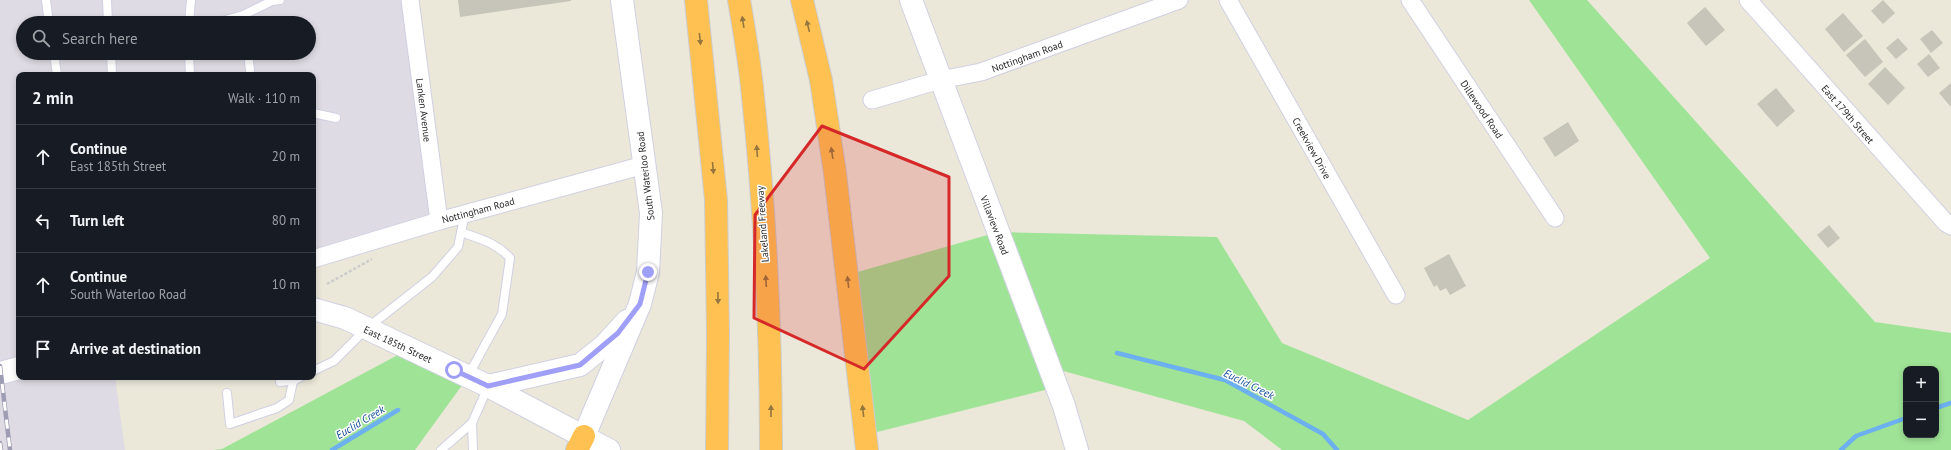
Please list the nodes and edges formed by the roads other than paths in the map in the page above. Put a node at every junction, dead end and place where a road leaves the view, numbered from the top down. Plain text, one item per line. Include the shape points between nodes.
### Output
1 (46, 0) edge
2 (107, 0) edge
3 (191, 0) edge
4 (280, 0) edge
5 (410, 0) edge
6 (622, 0) edge
7 (696, 0) edge
8 (739, 0) edge
9 (802, 0) edge
10 (911, 0) edge
11 (1179, 0) edge
12 (1228, 0) edge
13 (1410, 0) edge
14 (1748, 0) edge
15 (48, 16) edge
16 (108, 16) edge
17 (190, 16) edge
18 (248, 16) edge
19 (55, 60) edge
20 (111, 60) edge
21 (189, 60) edge
22 (249, 60) edge
23 (250, 70) dead end
24 (57, 72) edge
25 (112, 72) edge
26 (190, 72) edge
27 (940, 80) junction
28 (872, 100) dead end
29 (316, 115) edge
30 (336, 118) dead end
31 (644, 166) junction
32 (465, 213) junction
33 (1555, 218) dead end
34 (438, 220) junction
35 (1951, 226) edge
36 (461, 232) junction
37 (316, 258) edge
38 (1396, 296) dead end
39 (640, 304) junction
40 (316, 310) edge
41 (366, 329) junction
42 (16, 369) edge
43 (316, 370) edge
44 (0, 373) edge
45 (468, 377) junction
46 (288, 380) edge
47 (296, 380) edge
48 (280, 382) dead end
49 (488, 386) junction
50 (227, 393) dead end
51 (472, 423) junction
52 (580, 443) edge
53 (442, 450) edge
54 (473, 450) edge
55 (609, 450) edge
56 (717, 450) edge
57 (771, 450) edge
58 (867, 450) edge
59 (1077, 450) edge

1 - 15 lane
2 - 16 lane
3 - 17 lane
4 - 18 lane via 272,1
5 - 34 street, Lanken Avenue
6 - 31 street, South Waterloo Road
7 -> 56 highway via 716,200
57 -> 8 highway, Lakeland Freeway via 763,227 752,86
58 -> 9 highway via 835,174 821,80
10 - 27 street, Villaview Road
11 - 27 street, Nottingham Road via 981,72
12 - 38 street, Creekview Drive
13 - 33 street, Dillewood Road
14 - 35 street, East 179th Street via 1916,191
19 - 24 lane
20 - 25 lane
21 - 26 lane
22 - 23 lane
27 - 28 street, Nottingham Road
27 - 59 street, Villaview Road via 1064,406
29 - 30 lane
31 - 32 street, Nottingham Road
31 - 39 street, South Waterloo Road via 651,214 648,272
32 - 34 street, Nottingham Road
32 - 36 lane
34 - 37 street, Nottingham Road
36 - 41 lane via 458,247 432,277
36 - 45 lane via 489,242 503,250 510,258 502,314
39 - 49 street via 618,333 580,365
39 - 52 street, South Waterloo Road
40 - 41 street, East 185th Street via 345,318
41 - 43 lane via 334,361
41 - 45 street, East 185th Street
42 - 44 street
45 - 49 street, East 185th Street
46 - 48 lane
47 - 50 lane via 289,400 277,408 230,424
49 - 51 lane
49 - 52 street, East 185th Street
51 - 53 lane
51 - 54 lane
52 - 55 street, East 185th Street

